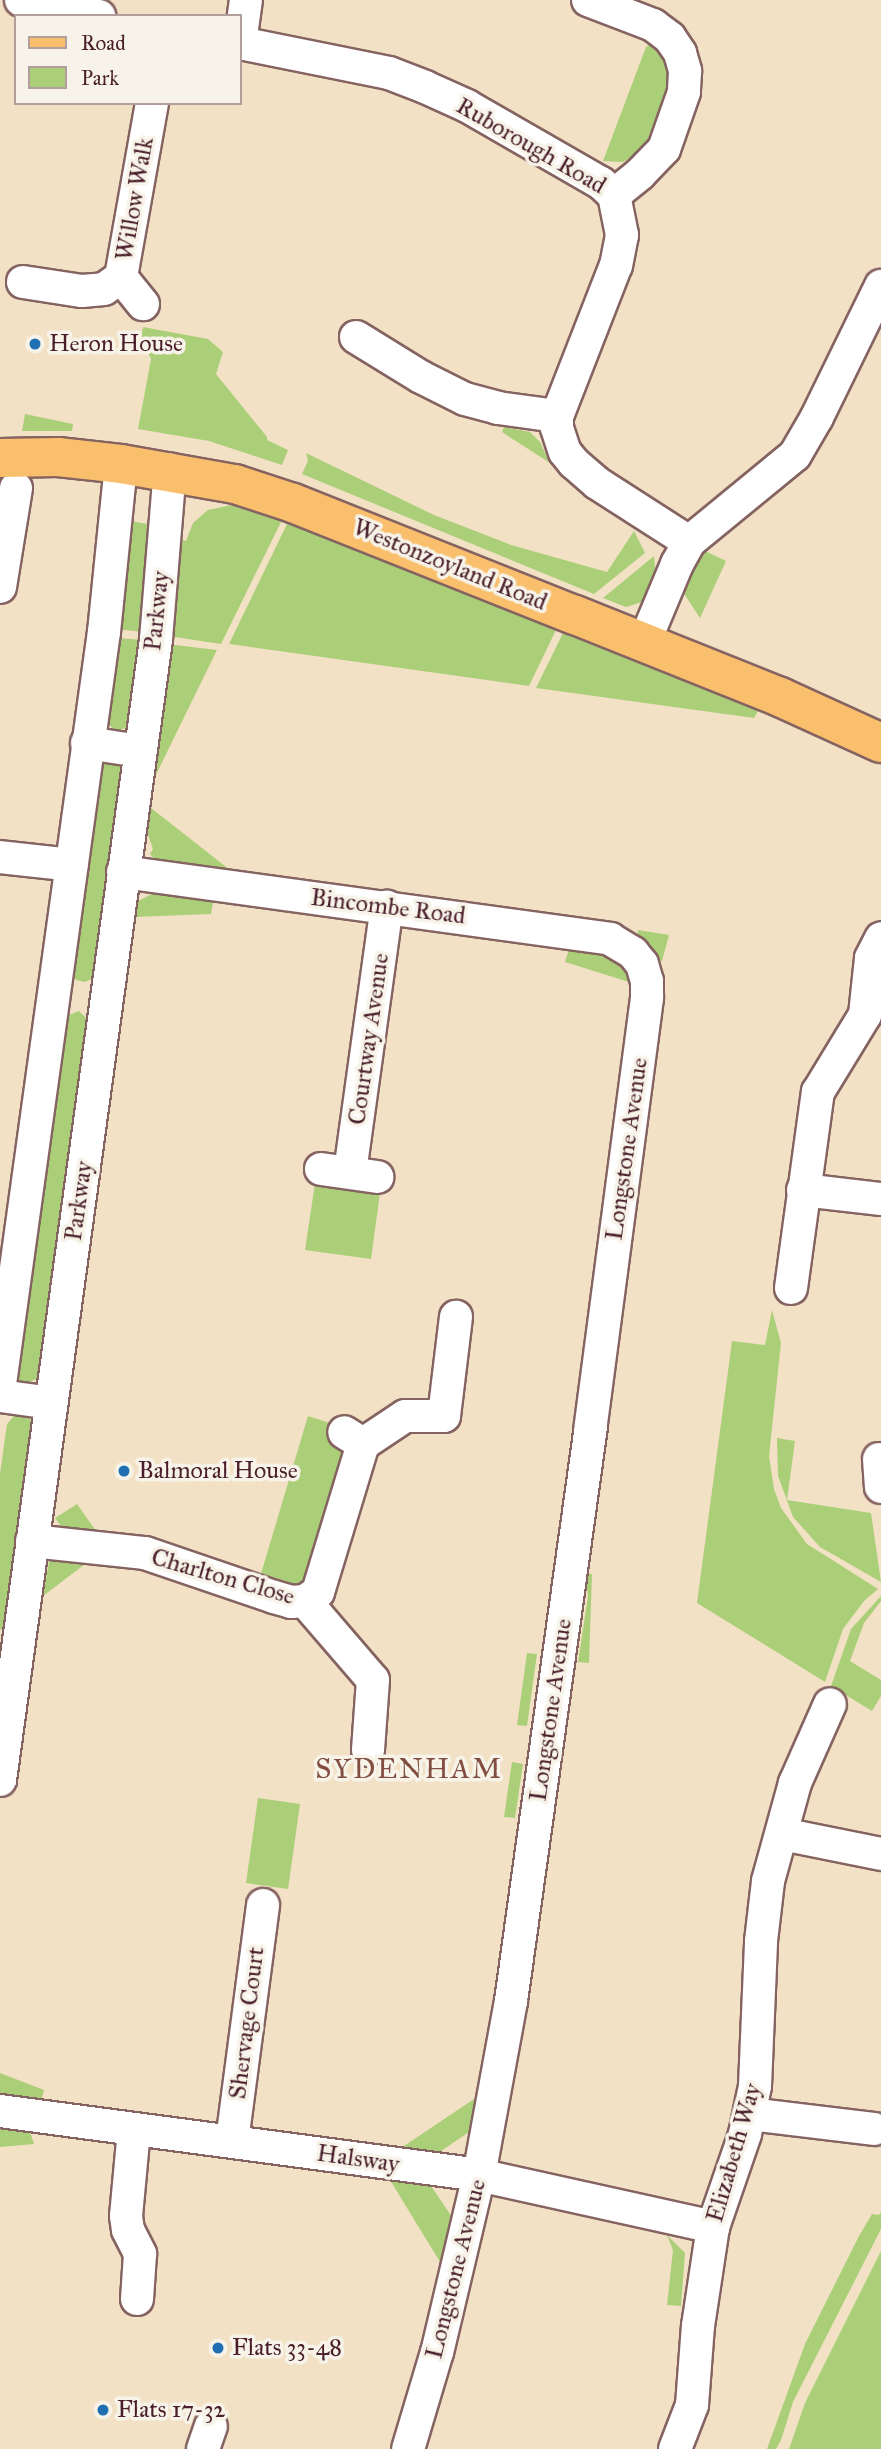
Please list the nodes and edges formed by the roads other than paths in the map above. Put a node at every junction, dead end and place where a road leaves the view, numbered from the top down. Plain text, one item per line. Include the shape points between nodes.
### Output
1 (21, 0) edge
2 (246, 0) edge
3 (588, 0) edge
4 (89, 14) edge
5 (242, 29) edge
6 (242, 43) edge
7 (152, 105) edge
8 (614, 195) junction
9 (121, 277) junction
10 (23, 282) dead end
11 (881, 286) edge
12 (144, 304) dead end
13 (356, 337) dead end
14 (557, 416) junction
15 (121, 464) junction
16 (170, 470) junction
17 (8, 473) edge
18 (690, 542) junction
19 (0, 587) edge
20 (644, 643) junction
21 (87, 743) junction
22 (881, 743) edge
23 (140, 751) junction
24 (0, 856) edge
25 (72, 865) junction
26 (124, 872) junction
27 (387, 907) junction
28 (876, 948) edge
29 (642, 964) joint
30 (54, 994) junction
31 (107, 1000) junction
32 (873, 1020) edge
33 (349, 1173) dead end
34 (803, 1189) junction
35 (881, 1199) edge
36 (791, 1288) dead end
37 (456, 1317) dead end
38 (0, 1384) edge
39 (0, 1396) edge
40 (51, 1403) junction
41 (32, 1541) junction
42 (304, 1601) junction
43 (9, 1648) edge
44 (830, 1704) dead end
45 (368, 1750) dead end
46 (0, 1780) edge
47 (782, 1834) junction
48 (881, 1854) edge
49 (263, 1905) dead end
50 (0, 2111) edge
51 (750, 2114) junction
52 (874, 2129) dead end
53 (134, 2130) junction
54 (232, 2141) junction
55 (479, 2175) junction
56 (713, 2227) junction
57 (137, 2299) dead end
58 (408, 2449) edge
59 (675, 2449) edge

1 - 4 street
2 - 5 street
3 - 8 street via 653,25 670,38 685,71 684,92 664,149
6 - 8 street, Ruborough Road via 389,73 425,87 467,106 601,183
7 - 9 street, Willow Walk
8 - 14 street, Ruborough Road via 622,235 617,265
9 - 10 street, Willow Walk via 104,289
9 - 12 street
11 - 18 street via 795,455
13 - 14 street via 474,403
14 - 18 street via 561,440 574,463 597,483
15 - 16 main road, Westonzoyland Road
15 - 17 main road, Westonzoyland Road via 58,457
15 - 21 street, Parkway
16 - 20 main road, Westonzoyland Road via 293,503
16 - 23 street, Parkway via 156,639
17 - 19 street
18 - 20 street
20 - 22 main road, Westonzoyland Road
21 - 23 street
21 - 25 street, Parkway
23 - 26 street, Parkway
24 - 25 street
25 - 30 street, Parkway
26 - 27 street, Bincombe Road
26 - 31 street, Parkway
27 - 29 street, Bincombe Road via 610,939 623,944
27 - 33 street, Courtway Avenue
28 - 32 street
29 - 55 street, Longstone Avenue via 647,998 592,1426 511,2001
30 - 31 street
30 - 38 street, Parkway
31 - 40 street, Parkway
32 - 34 street via 818,1092
34 - 35 street
34 - 36 street
37 - 42 street, Charlton Close via 444,1416 405,1416 354,1438 318,1592
39 - 40 street
40 - 41 street, Parkway
41 - 42 street, Charlton Close via 145,1553 290,1602
41 - 43 street, Parkway
42 - 45 street via 373,1680
43 - 46 street, Parkway
44 - 47 street, Elizabeth Way via 802,1728
47 - 48 street
47 - 51 street, Elizabeth Way via 763,1910 758,2062
49 - 54 street, Shervage Court
50 - 53 street, Halsway
51 - 52 street
51 - 56 street, Elizabeth Way
53 - 54 street, Halsway
53 - 57 street via 126,2216 140,2254
54 - 55 street, Halsway
55 - 56 street, Halsway
55 - 58 street, Longstone Avenue via 437,2352
56 - 59 street, Elizabeth Way via 692,2405

